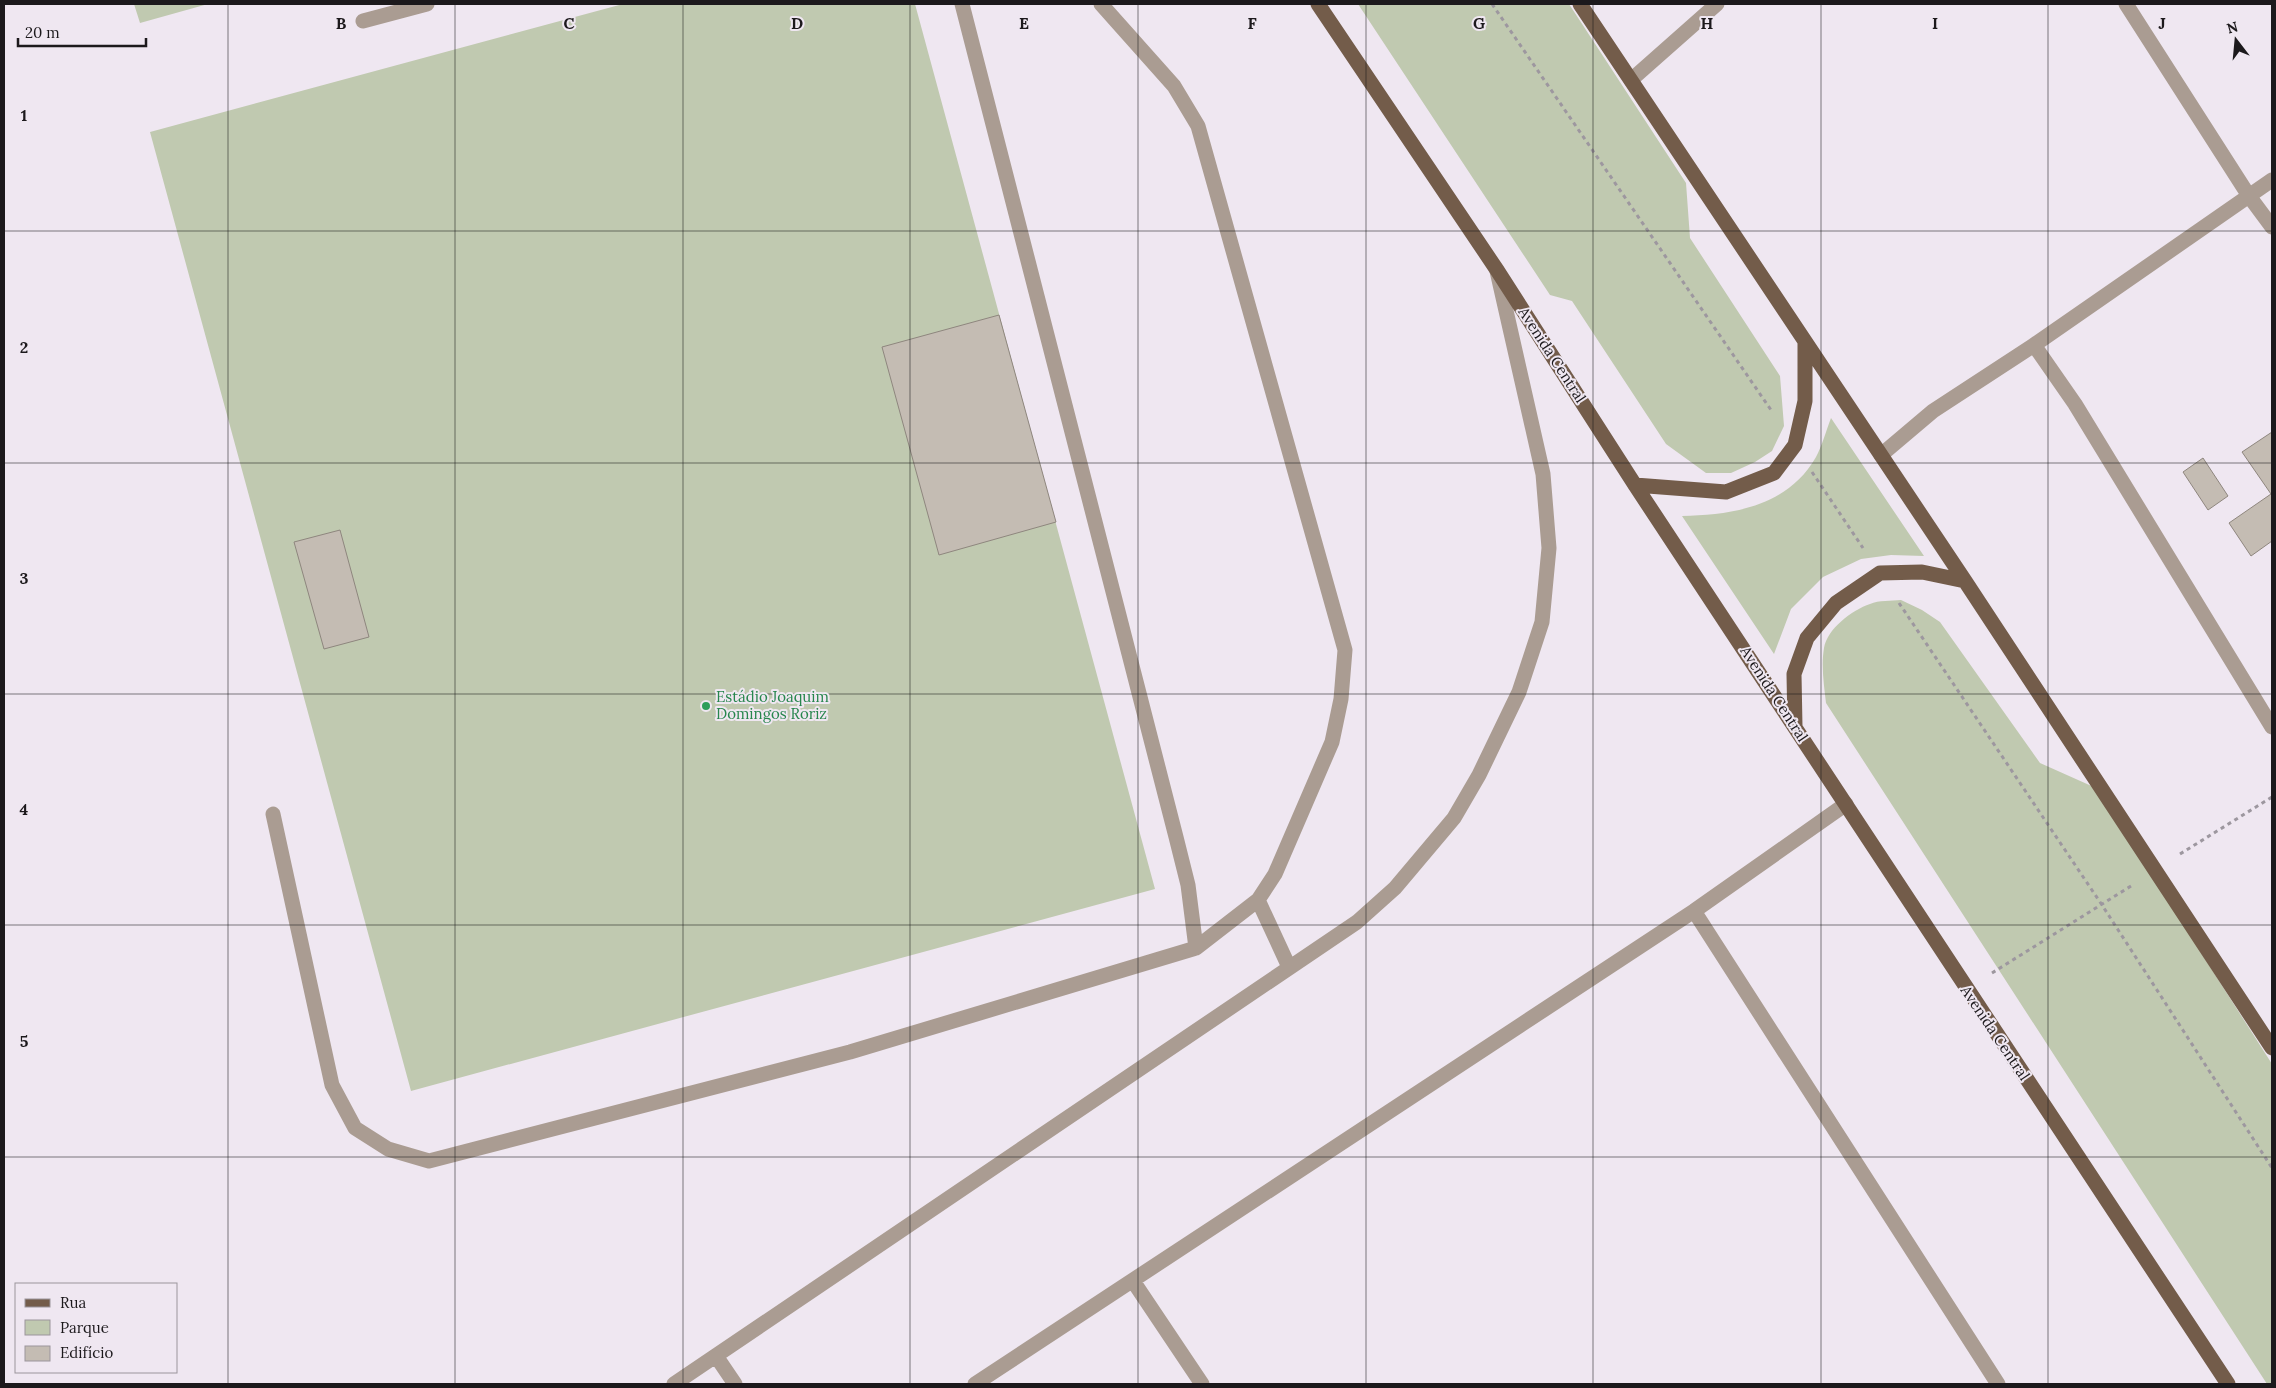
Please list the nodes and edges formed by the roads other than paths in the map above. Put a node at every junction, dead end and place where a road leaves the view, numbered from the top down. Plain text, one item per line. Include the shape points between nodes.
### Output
1 (427, 4) edge
2 (962, 4) edge
3 (1101, 4) edge
4 (1318, 4) edge
5 (1580, 4) edge
6 (1717, 4) edge
7 (2126, 4) edge
8 (363, 21) dead end
9 (1630, 80) junction
10 (2272, 180) edge
11 (2249, 196) junction
12 (2272, 227) edge
13 (1497, 270) junction
14 (1805, 342) junction
15 (2034, 345) junction
16 (1880, 455) junction
17 (1635, 485) junction
18 (1965, 581) junction
19 (1795, 727) junction
20 (2272, 727) edge
21 (1846, 804) junction
22 (273, 814) dead end
23 (1258, 900) junction
24 (1694, 910) junction
25 (1196, 948) junction
26 (1288, 967) junction
27 (2272, 1048) edge
28 (1133, 1282) junction
29 (716, 1356) junction
30 (674, 1384) edge
31 (735, 1384) edge
32 (975, 1384) edge
33 (1202, 1384) edge
34 (1998, 1384) edge
35 (2228, 1384) edge

1 - 8 street
2 - 25 street via 1188,885
3 - 23 street via 1174,86 1198,126 1345,650 1341,700 1332,742 1279,865
4 - 13 main road, Avenida Central
5 - 9 main road
6 - 9 street
7 - 11 street
9 - 14 main road
10 - 11 street
11 - 12 street
11 - 15 street
13 - 17 main road, Avenida Central
13 - 26 street via 1543,474 1548,548 1542,622 1519,692 1479,775 1454,818 1395,888 1357,922
14 - 16 main road
14 - 17 main road via 1806,401 1795,445 1774,473 1726,492
15 - 16 street via 1933,411
15 - 20 street via 2075,404
16 - 18 main road
17 - 19 main road, Avenida Central
18 - 19 main road via 1922,572 1880,574 1836,603 1807,638 1794,674
18 - 27 main road
19 - 21 main road, Avenida Central
21 - 24 street
21 - 35 main road, Avenida Central
22 - 25 street via 332,1085 355,1128 388,1149 429,1161 850,1052
23 - 25 street
23 - 26 street
24 - 28 street
24 - 34 street
26 - 29 street
28 - 32 street
28 - 33 street
29 - 30 street
29 - 31 street

